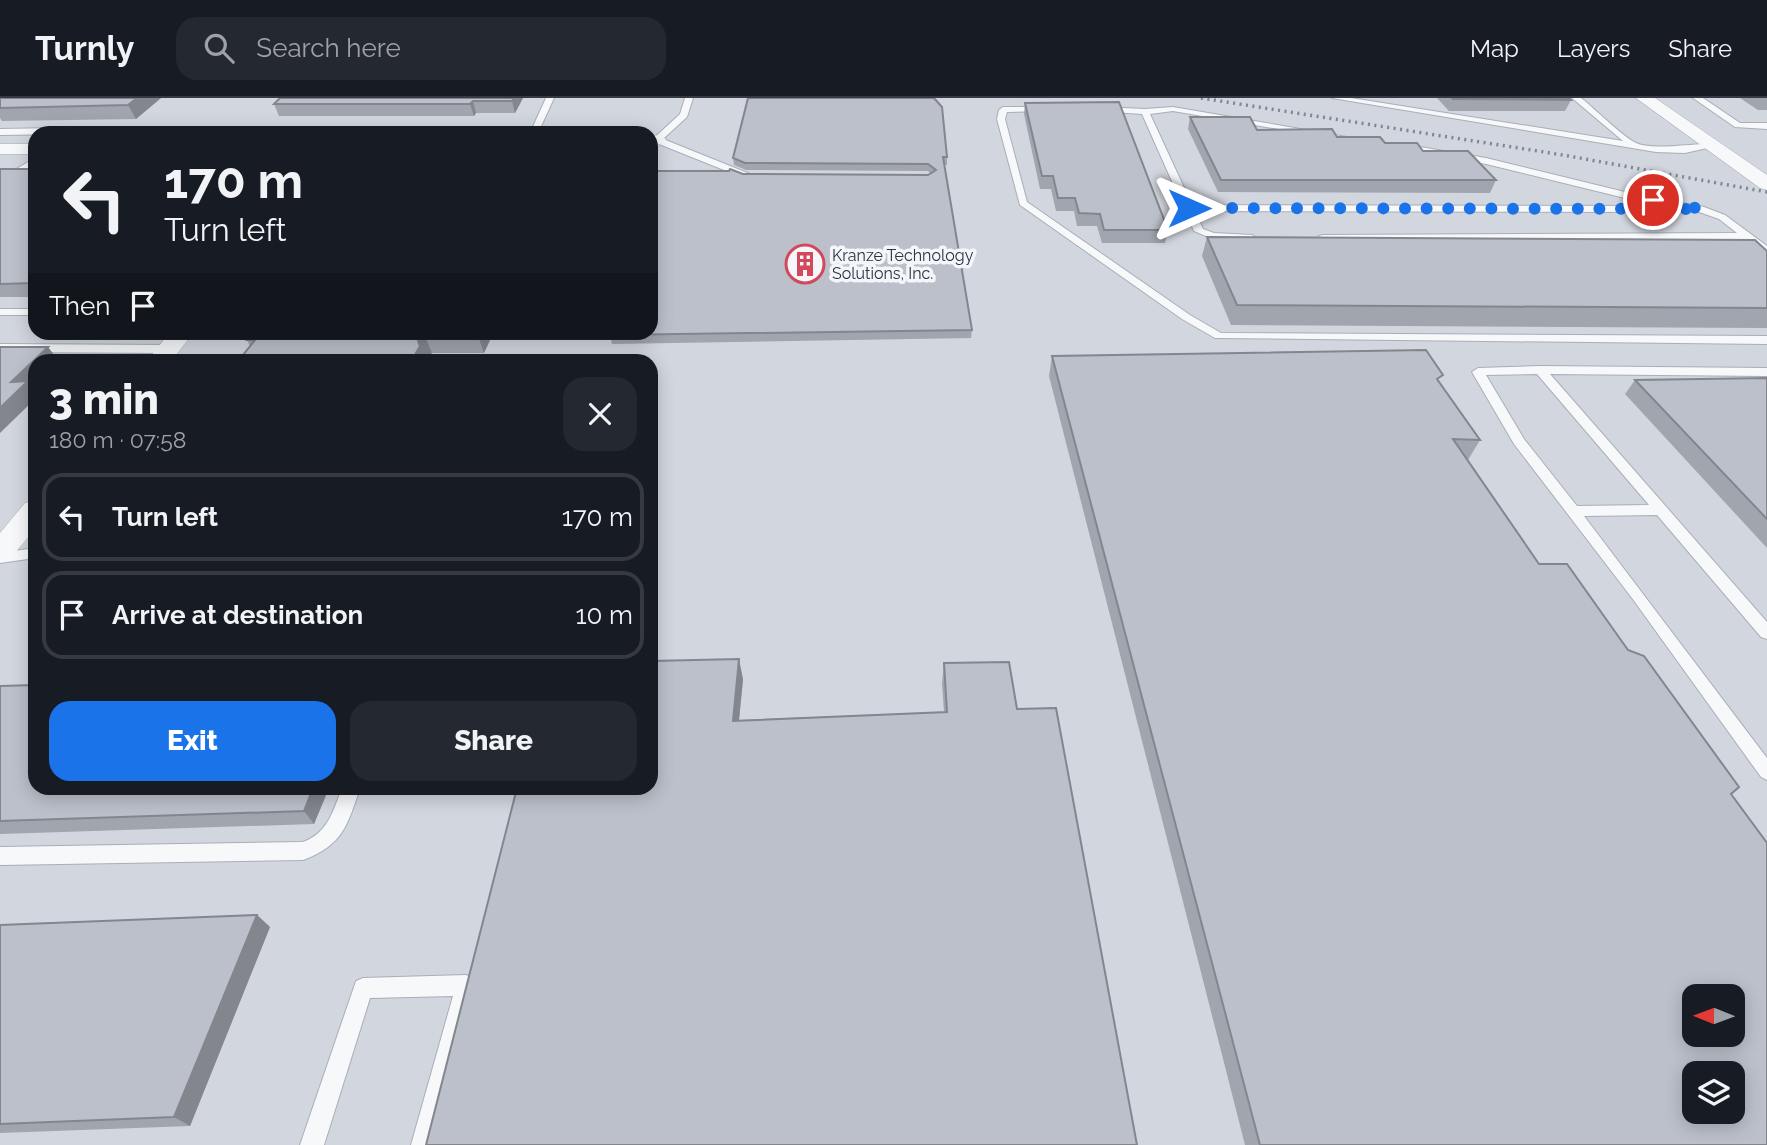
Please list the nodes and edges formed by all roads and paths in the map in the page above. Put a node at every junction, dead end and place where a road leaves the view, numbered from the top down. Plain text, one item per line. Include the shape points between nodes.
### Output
1 (550, 98) edge
2 (689, 98) edge
3 (1336, 98) edge
4 (1576, 98) edge
5 (1644, 98) edge
6 (1697, 98) edge
7 (1059, 109) edge
8 (1084, 109) edge
9 (1145, 112) junction
10 (537, 126) edge
11 (1762, 126) edge
12 (28, 131) edge
13 (0, 132) edge
14 (1767, 132) edge
15 (658, 137) edge
16 (658, 142) edge
17 (1377, 143) edge
18 (1391, 145) edge
19 (1634, 145) junction
20 (1712, 146) junction
21 (0, 149) edge
22 (28, 149) edge
23 (28, 166) edge
24 (28, 172) edge
25 (757, 176) edge
26 (1767, 184) edge
27 (1189, 208) junction
28 (1701, 209) junction
29 (1767, 232) edge
30 (1748, 236) junction
31 (1267, 238) edge
32 (1308, 238) edge
33 (1767, 238) edge
34 (1767, 251) edge
35 (0, 312) edge
36 (28, 312) edge
37 (1767, 340) edge
38 (171, 347) edge
39 (0, 348) edge
40 (1540, 370) junction
41 (1767, 372) edge
42 (1663, 510) junction
43 (1572, 511) junction
44 (28, 518) edge
45 (0, 552) edge
46 (28, 554) edge
47 (0, 558) edge
48 (1767, 633) edge
49 (1767, 772) edge
50 (348, 795) edge
51 (0, 856) edge
52 (312, 1145) edge
53 (423, 1145) edge

1 - 10 lane
2 - 15 lane via 684,115
3 - 19 lane
4 - 19 lane
5 - 20 street
6 - 11 lane via 1738,125
7 - 37 lane via 1003,110 1001,119 1023,203 1219,336
8 - 9 lane
9 - 17 lane via 1173,109
9 - 27 lane
11 - 14 lane
12 - 13 lane
16 - 25 lane via 744,176
18 - 28 lane via 1486,161
19 - 20 lane
20 - 26 street
21 - 22 street
23 - 24 lane via 14,173
27 - 28 lane
27 - 31 lane via 1199,231 1213,236
28 - 30 lane via 1722,217
29 - 30 lane
30 - 32 lane
30 - 33 lane
30 - 34 lane
35 - 36 lane
38 - 39 lane
40 - 41 lane
40 - 42 lane
40 - 43 lane via 1478,372 1519,441
42 - 43 lane
42 - 48 lane
43 - 49 lane
44 - 45 street
46 - 47 lane
50 - 51 lane via 335,832 322,845 303,851
52 - 53 lane via 363,988 466,985

